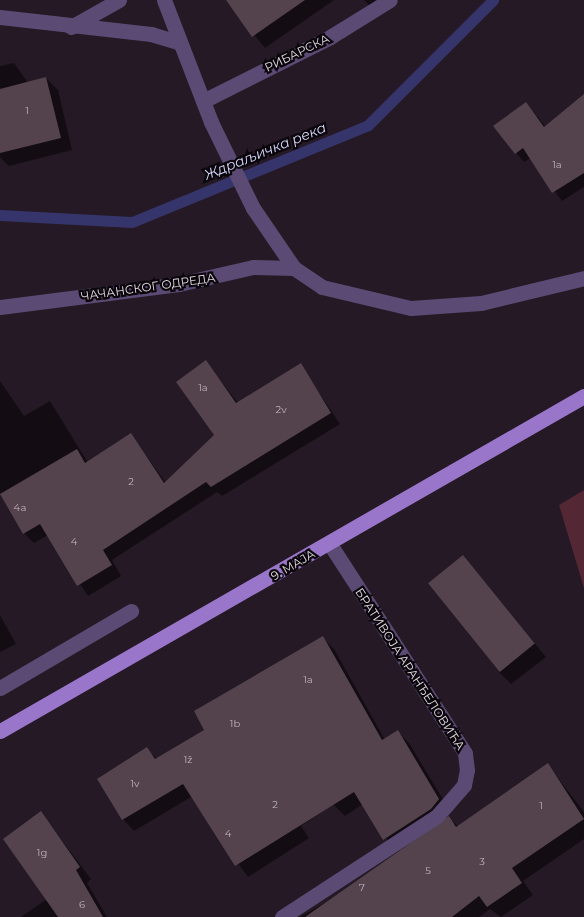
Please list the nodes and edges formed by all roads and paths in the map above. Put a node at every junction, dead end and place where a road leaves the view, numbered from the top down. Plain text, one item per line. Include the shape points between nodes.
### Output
1 (119, 0) edge
2 (164, 0) edge
3 (390, 0) edge
4 (0, 17) edge
5 (71, 27) junction
6 (178, 42) junction
7 (202, 102) junction
8 (294, 268) junction
9 (584, 278) edge
10 (0, 307) edge
11 (584, 396) edge
12 (330, 544) junction
13 (131, 611) dead end
14 (0, 688) edge
15 (0, 730) edge
16 (282, 917) edge

1 - 5 street
2 - 6 street
3 - 7 street, РИБАРСКА via 330,37
4 - 5 street
5 - 6 street via 151,34
6 - 7 street
7 - 8 street via 254,208
8 - 9 street via 322,286 411,308 481,303
8 - 10 street, ЧАЧАНСКОГ ОДРЕДА via 253,267 179,284
11 - 12 main road, 9. МАЈА
12 - 15 main road, 9. МАЈА
12 - 16 street, БРАТИВОЈА АРАНЂЕЛОВИЋА via 465,753 467,770 464,785 437,816
13 - 14 street

